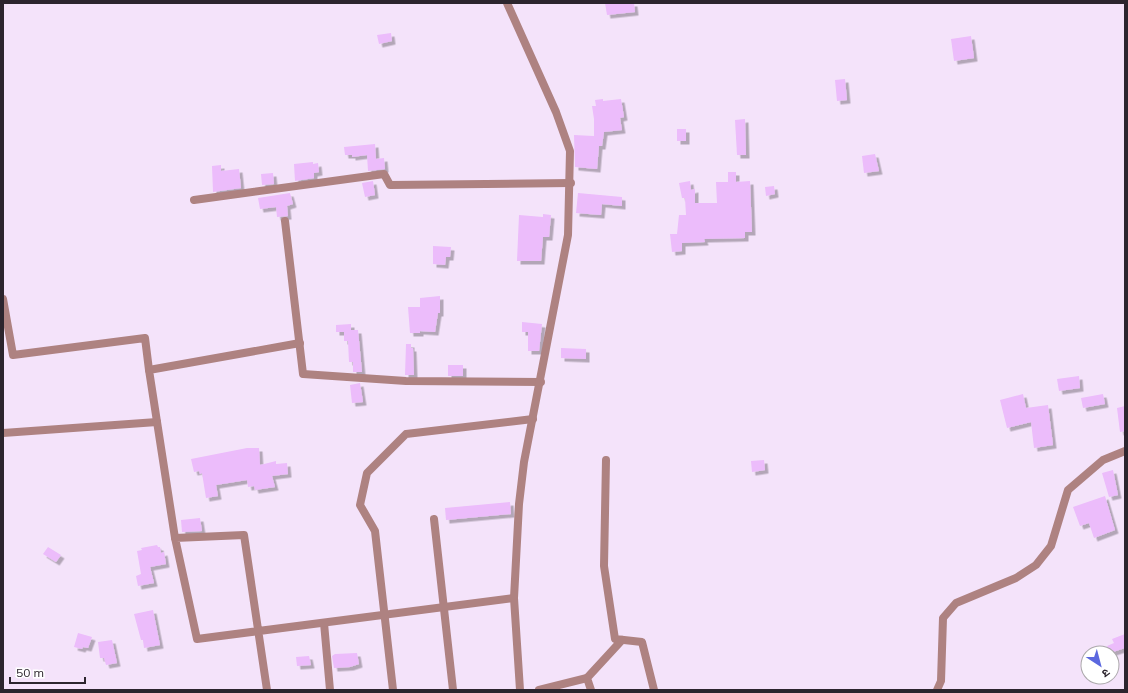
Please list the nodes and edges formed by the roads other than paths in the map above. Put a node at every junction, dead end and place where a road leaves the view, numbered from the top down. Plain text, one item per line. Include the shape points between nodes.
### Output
1 (507, 3) edge
2 (571, 183) junction
3 (194, 200) dead end
4 (286, 221) dead end
5 (3, 299) edge
6 (300, 343) junction
7 (149, 370) junction
8 (541, 382) junction
9 (533, 419) junction
10 (157, 422) junction
11 (3, 433) edge
12 (1125, 451) edge
13 (606, 460) dead end
14 (434, 519) dead end
15 (175, 538) junction
16 (514, 598) junction
17 (444, 607) junction
18 (384, 615) junction
19 (324, 623) junction
20 (258, 631) junction
21 (622, 640) junction
22 (587, 678) junction
23 (267, 690) edge
24 (330, 690) edge
25 (392, 690) edge
26 (453, 690) edge
27 (520, 690) edge
28 (539, 690) edge
29 (591, 690) edge
30 (654, 690) edge
31 (937, 690) edge

1 - 2 street via 556,112 570,150
2 - 3 street via 390,185 384,174
2 - 8 street via 568,235
4 - 6 street
5 - 7 street via 13,355 144,338
6 - 7 street
6 - 8 street via 303,374 406,381
7 - 10 street
8 - 9 street
9 - 16 street via 519,504
9 - 18 street via 406,434 367,473 360,505 375,531
10 - 11 street
10 - 15 street
12 - 31 street via 1103,460 1068,490 1051,546 1036,565 1016,578 956,603 943,618 941,681
13 - 21 street via 604,566 615,639
14 - 17 street
15 - 20 street via 197,639
15 - 20 street via 244,535
16 - 17 street
16 - 27 street
17 - 18 street
17 - 26 street
18 - 19 street
18 - 25 street
19 - 20 street
19 - 24 street
20 - 23 street
21 - 22 street
21 - 30 street via 642,642
22 - 28 street
22 - 29 street

